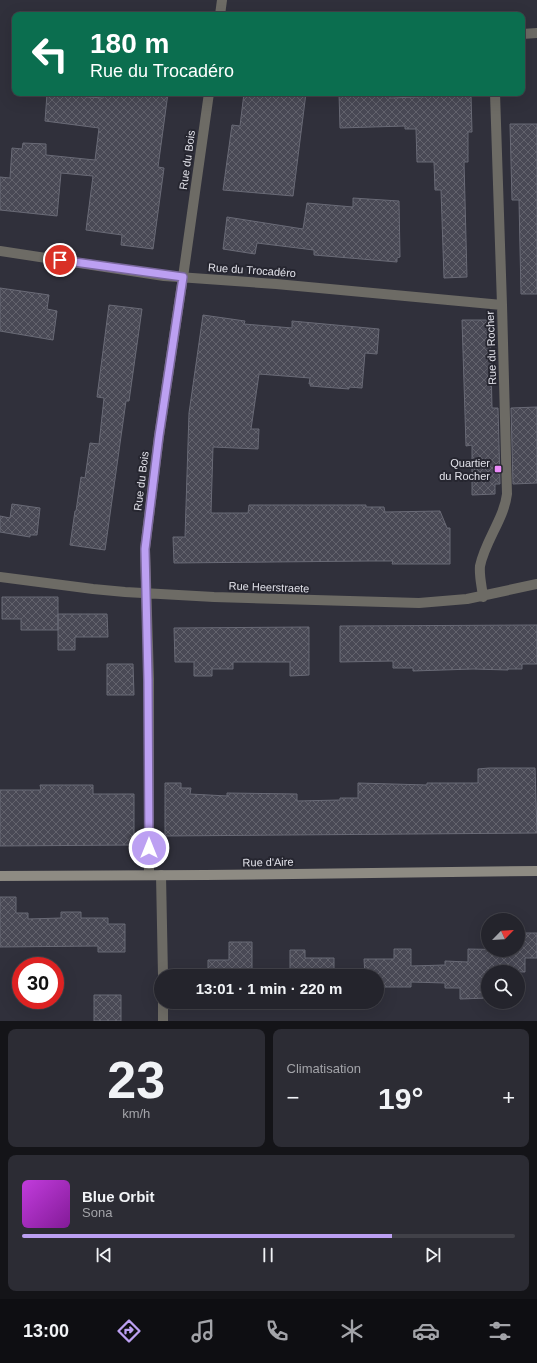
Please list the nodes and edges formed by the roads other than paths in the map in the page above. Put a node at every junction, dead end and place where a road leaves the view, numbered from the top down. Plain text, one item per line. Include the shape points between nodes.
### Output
1 (222, 0) edge
2 (220, 12) edge
3 (537, 33) edge
4 (525, 34) edge
5 (209, 96) edge
6 (494, 96) edge
7 (0, 251) edge
8 (183, 277) junction
9 (502, 305) junction
10 (0, 577) edge
11 (537, 584) edge
12 (145, 593) junction
13 (483, 597) junction
14 (537, 871) edge
15 (149, 875) junction
16 (161, 875) junction
17 (0, 876) edge
18 (163, 969) edge
19 (163, 1009) edge
20 (163, 1021) edge

1 - 2 street
3 - 4 street
5 - 8 street, Rue du Bois
6 - 9 street, Rue du Rocher
7 - 8 street, Rue du Trocadéro
8 - 9 street, Rue du Trocadéro
8 - 12 street, Rue du Bois via 146,537
9 - 13 street, Rue du Rocher via 507,494 482,560 480,575
10 - 12 street, Rue Heerstraete
11 - 13 street, Rue Heerstraete
12 - 13 street, Rue Heerstraete via 404,603
12 - 15 street, Rue du Bois
14 - 16 main road, Rue d'Aire
15 - 16 main road, Rue d'Aire
15 - 17 main road, Rue d'Aire
16 - 18 street
19 - 20 street

